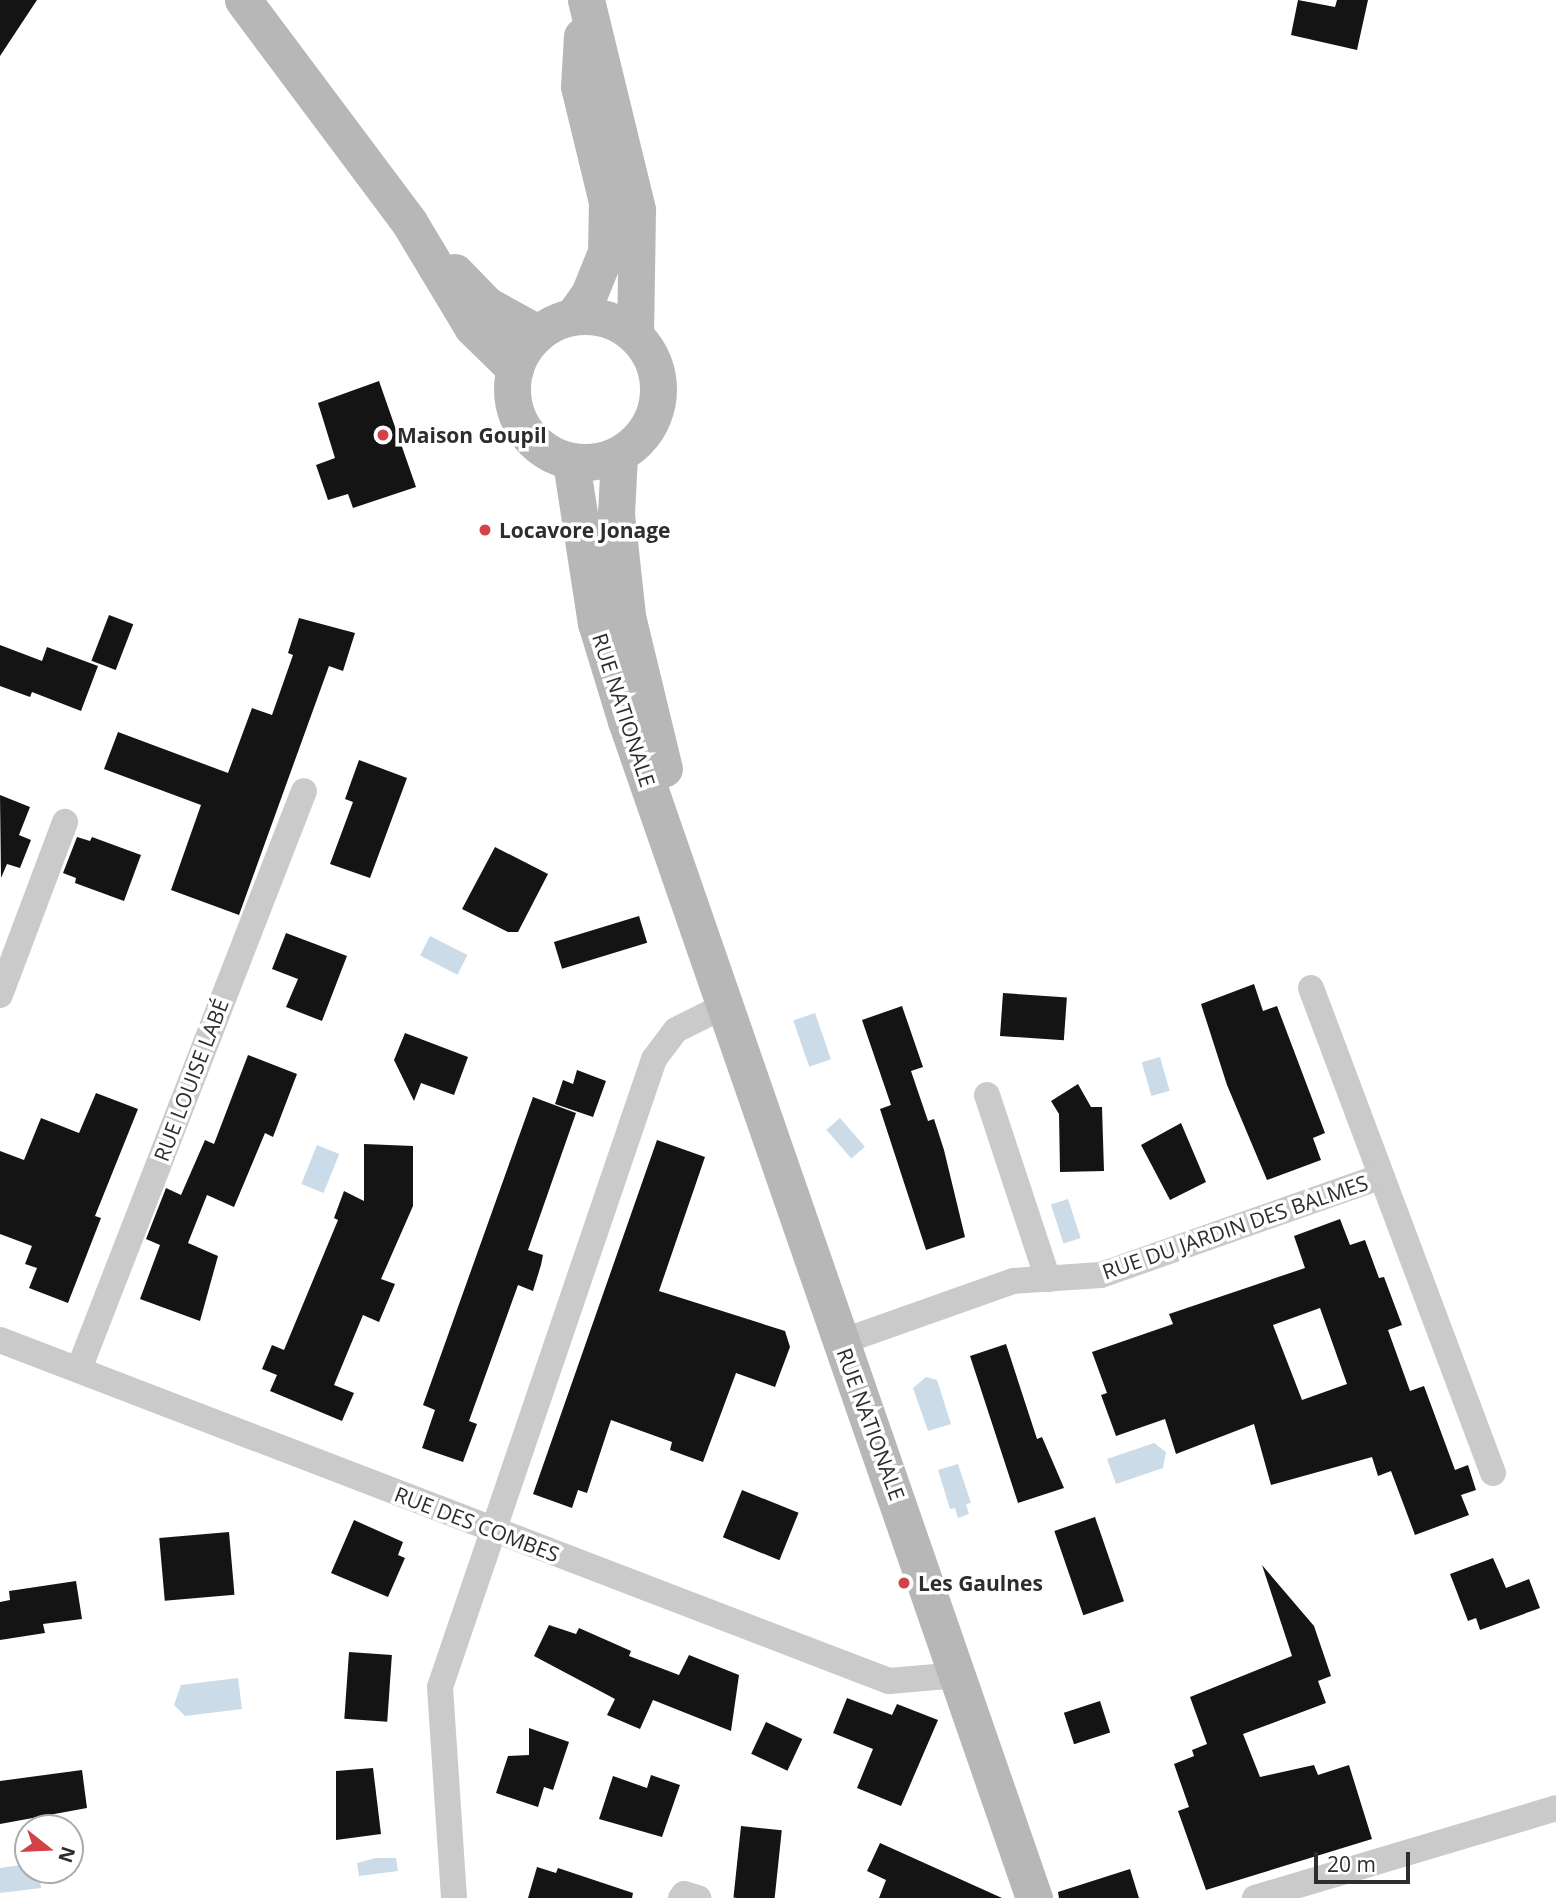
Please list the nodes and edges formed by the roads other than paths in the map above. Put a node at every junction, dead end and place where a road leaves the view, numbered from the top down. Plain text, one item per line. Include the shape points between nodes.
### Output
1 (243, 0) edge
2 (585, 0) edge
3 (409, 222) junction
4 (573, 316) junction
5 (538, 333) junction
6 (635, 334) junction
7 (515, 369) junction
8 (619, 455) junction
9 (570, 462) junction
10 (304, 791) dead end
11 (65, 822) dead end
12 (705, 951) junction
13 (1311, 988) dead end
14 (0, 995) edge
15 (724, 1006) junction
16 (987, 1096) dead end
17 (1380, 1177) junction
18 (1048, 1279) junction
19 (0, 1340) edge
20 (841, 1342) junction
21 (79, 1369) junction
22 (1493, 1473) dead end
23 (491, 1530) junction
24 (959, 1675) junction
25 (1556, 1808) edge
26 (453, 1898) edge
27 (681, 1898) edge
28 (698, 1898) edge
29 (1034, 1898) edge
30 (1255, 1898) edge

1 - 3 main road
2 - 4 main road via 579,86 607,202 606,252 589,294
2 - 6 main road via 637,210
3 - 5 main road via 486,305
3 - 7 main road via 472,327
4 - 5 main road
4 - 6 main road via 600,317
5 - 7 main road
6 - 8 main road via 657,371 657,404 644,433
7 - 9 main road via 511,389 522,428 543,449
8 - 9 main road via 604,461
8 - 12 main road, RUE NATIONALE via 616,514 627,616
9 - 12 main road, RUE NATIONALE via 596,623
10 - 21 street, RUE LOUISE LABÉ
11 - 14 street
12 - 15 main road, RUE NATIONALE
13 - 17 street
15 - 20 main road, RUE NATIONALE
15 - 23 street via 676,1030 654,1059
16 - 18 street
17 - 18 street, RUE DU JARDIN DES BALMES via 1101,1275
17 - 22 street
18 - 20 street, RUE DU JARDIN DES BALMES via 1013,1281
19 - 21 street, RUE DES COMBES
20 - 24 main road, RUE NATIONALE
21 - 23 street, RUE DES COMBES
23 - 24 street, RUE DES COMBES via 889,1681
23 - 26 street via 440,1688
24 - 29 main road, RUE NATIONALE
25 - 30 street
27 - 28 street via 684,1894

